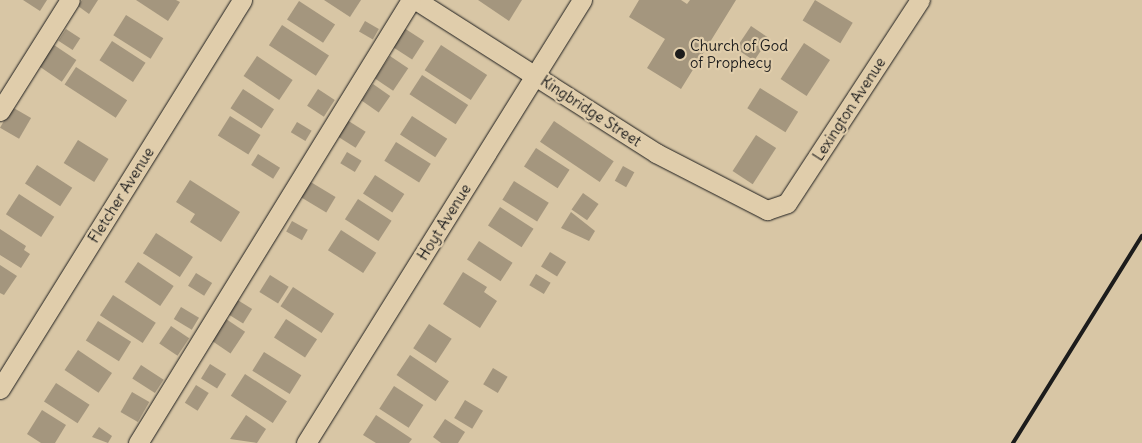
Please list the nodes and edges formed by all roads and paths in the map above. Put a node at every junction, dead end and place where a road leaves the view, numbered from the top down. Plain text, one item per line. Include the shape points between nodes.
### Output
1 (70, 0) edge
2 (242, 0) edge
3 (411, 0) edge
4 (416, 0) edge
5 (582, 0) edge
6 (920, 0) edge
7 (535, 75) junction
8 (0, 111) edge
9 (772, 210) joint
10 (0, 389) edge
11 (138, 443) edge
12 (306, 443) edge

1 - 8 street
2 - 10 street, Fletcher Avenue
3 - 11 street
4 - 7 street, Kingbridge Street
5 - 7 street, Hoyt Avenue
6 - 9 street, Lexington Avenue via 787,203
7 - 9 street, Kingbridge Street via 702,180 753,207
7 - 12 street, Hoyt Avenue

